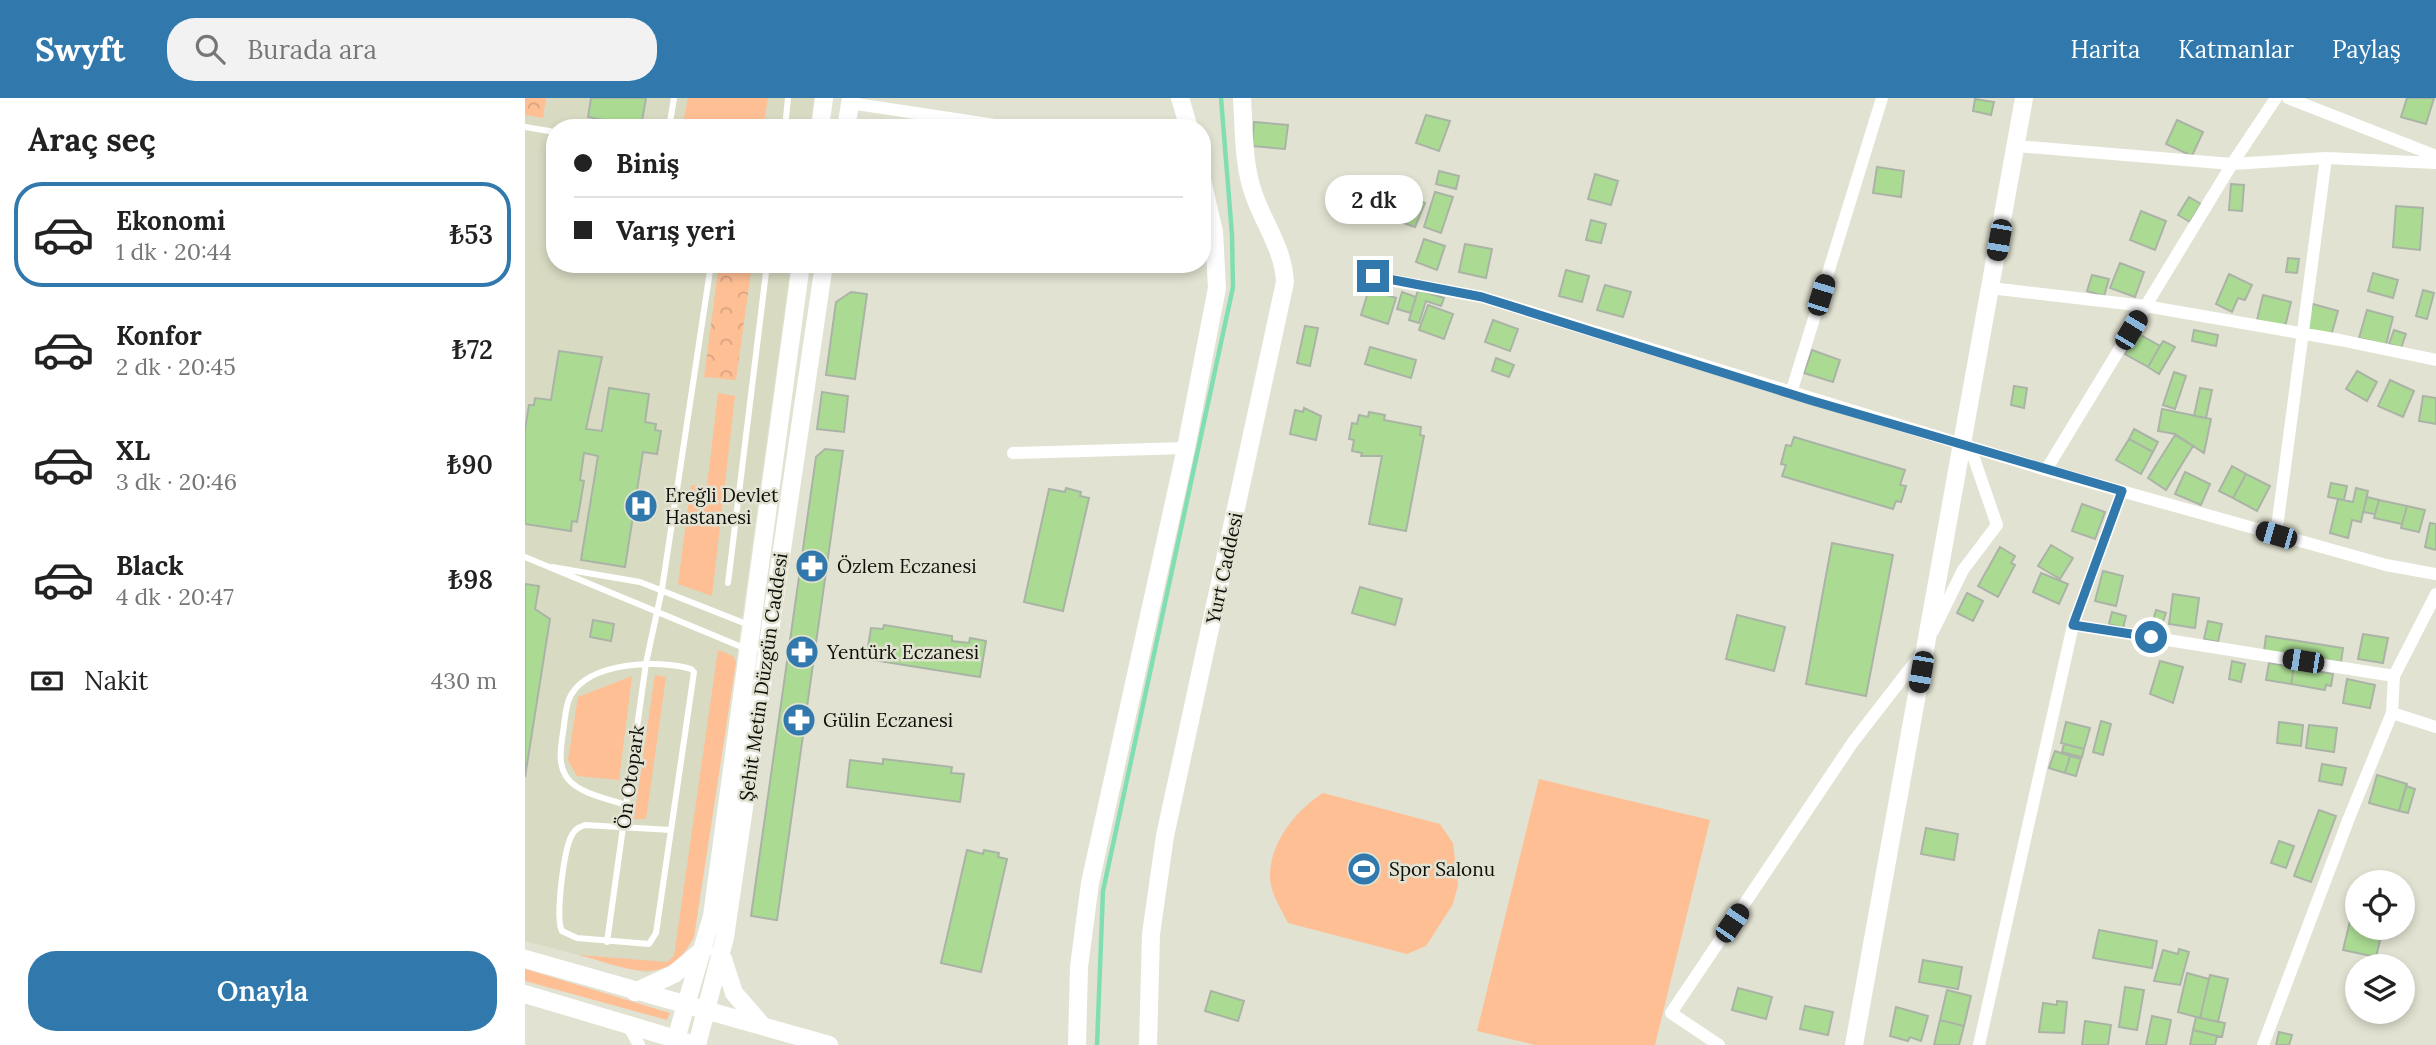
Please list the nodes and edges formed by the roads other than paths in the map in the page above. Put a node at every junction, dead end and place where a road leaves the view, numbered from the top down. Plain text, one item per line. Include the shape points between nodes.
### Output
1 (674, 98) edge
2 (788, 98) edge
3 (824, 98) edge
4 (1181, 98) edge
5 (1242, 98) edge
6 (1882, 98) edge
7 (2024, 98) edge
8 (2276, 98) edge
9 (2288, 98) edge
10 (850, 101) edge
11 (670, 119) edge
12 (786, 119) edge
13 (821, 119) edge
14 (847, 119) edge
15 (961, 119) edge
16 (1187, 119) edge
17 (525, 127) edge
18 (546, 130) edge
19 (2016, 146) junction
20 (2436, 156) edge
21 (2326, 158) junction
22 (2436, 163) edge
23 (2232, 164) junction
24 (1211, 216) edge
25 (710, 273) edge
26 (767, 273) edge
27 (800, 273) edge
28 (823, 273) edge
29 (1373, 276) dead end
30 (1990, 288) junction
31 (2145, 306) junction
32 (2302, 333) junction
33 (2436, 360) edge
34 (1791, 393) junction
35 (1966, 445) junction
36 (1186, 448) junction
37 (1013, 453) dead end
38 (2046, 470) junction
39 (2122, 491) junction
40 (2276, 535) junction
41 (525, 557) edge
42 (552, 567) junction
43 (2436, 574) edge
44 (728, 583) dead end
45 (662, 589) junction
46 (2436, 594) edge
47 (657, 613) junction
48 (2073, 625) junction
49 (753, 627) junction
50 (769, 646) junction
51 (1926, 646) junction
52 (749, 650) junction
53 (646, 663) junction
54 (2394, 676) junction
55 (2392, 713) junction
56 (2436, 727) edge
57 (627, 805) junction
58 (623, 827) junction
59 (671, 830) junction
60 (607, 942) junction
61 (713, 951) junction
62 (525, 959) edge
63 (635, 992) junction
64 (525, 994) edge
65 (688, 1005) junction
66 (707, 1010) junction
67 (761, 1024) junction
68 (628, 1026) junction
69 (675, 1042) edge
70 (639, 1045) edge
71 (696, 1045) edge
72 (829, 1045) edge
73 (1077, 1045) edge
74 (1149, 1045) edge
75 (1719, 1045) edge
76 (1854, 1045) edge
77 (1979, 1045) edge
78 (2263, 1045) edge

1 - 11 lane
2 - 12 lane
3 - 13 street
4 - 16 street
5 - 74 street, Yurt Caddesi via 1249,177 1279,247 1285,282 1165,836 1151,934
6 - 34 street
7 - 19 street
8 - 23 street
9 - 20 street
10 - 14 street
10 - 15 street
17 - 18 lane
19 - 23 street
19 - 30 street
21 - 22 street
21 - 23 street
21 - 32 street
23 - 31 street
24 - 36 street via 1217,288
25 - 45 lane, Ön Otopark
26 - 44 lane
27 - 49 street, Şehit Metin Düzgün Caddesi
28 - 50 street, Şehit Metin Düzgün Caddesi
29 - 34 street via 1482,297
30 - 31 street
30 - 35 street
31 - 32 street
31 - 38 street
32 - 33 street
32 - 40 street
34 - 35 street
35 - 38 street
35 - 51 street
35 - 51 street via 1997,525 1963,570
36 - 37 street
36 - 73 street via 1088,893 1079,967
38 - 39 street
39 - 40 street
39 - 48 street
40 - 43 street
41 - 42 lane
42 - 45 lane via 626,578
42 - 47 lane
45 - 47 lane, Ön Otopark
45 - 49 lane
46 - 54 street
47 - 52 lane
47 - 53 lane, Ön Otopark
48 - 54 street
48 - 77 street
49 - 50 lane
49 - 52 street, Şehit Metin Düzgün Caddesi
50 - 52 lane
50 - 61 street, Şehit Metin Düzgün Caddesi
51 - 75 street via 1853,742 1671,1013
51 - 76 street
52 - 61 street, Şehit Metin Düzgün Caddesi via 712,916
53 - 57 lane, Ön Otopark
53 - 57 lane via 610,670 576,688 568,701 560,753 564,772 574,785
53 - 59 lane via 687,667 694,672
54 - 55 street
55 - 56 street
55 - 78 street
57 - 58 lane, Ön Otopark
58 - 59 lane
58 - 60 lane, Ön Otopark
58 - 60 lane via 579,828 567,853 559,925 566,935
59 - 60 lane via 654,940 641,945
61 - 63 street
61 - 65 street, Şehit Metin Düzgün Caddesi
61 - 66 street, Şehit Metin Düzgün Caddesi
61 - 67 street via 734,993
62 - 63 street
63 - 65 street
64 - 68 street
65 - 66 street
65 - 69 street, Şehit Metin Düzgün Caddesi
66 - 67 street
66 - 71 street, Şehit Metin Düzgün Caddesi
67 - 72 street
68 - 69 street
68 - 70 street
69 - 71 street

